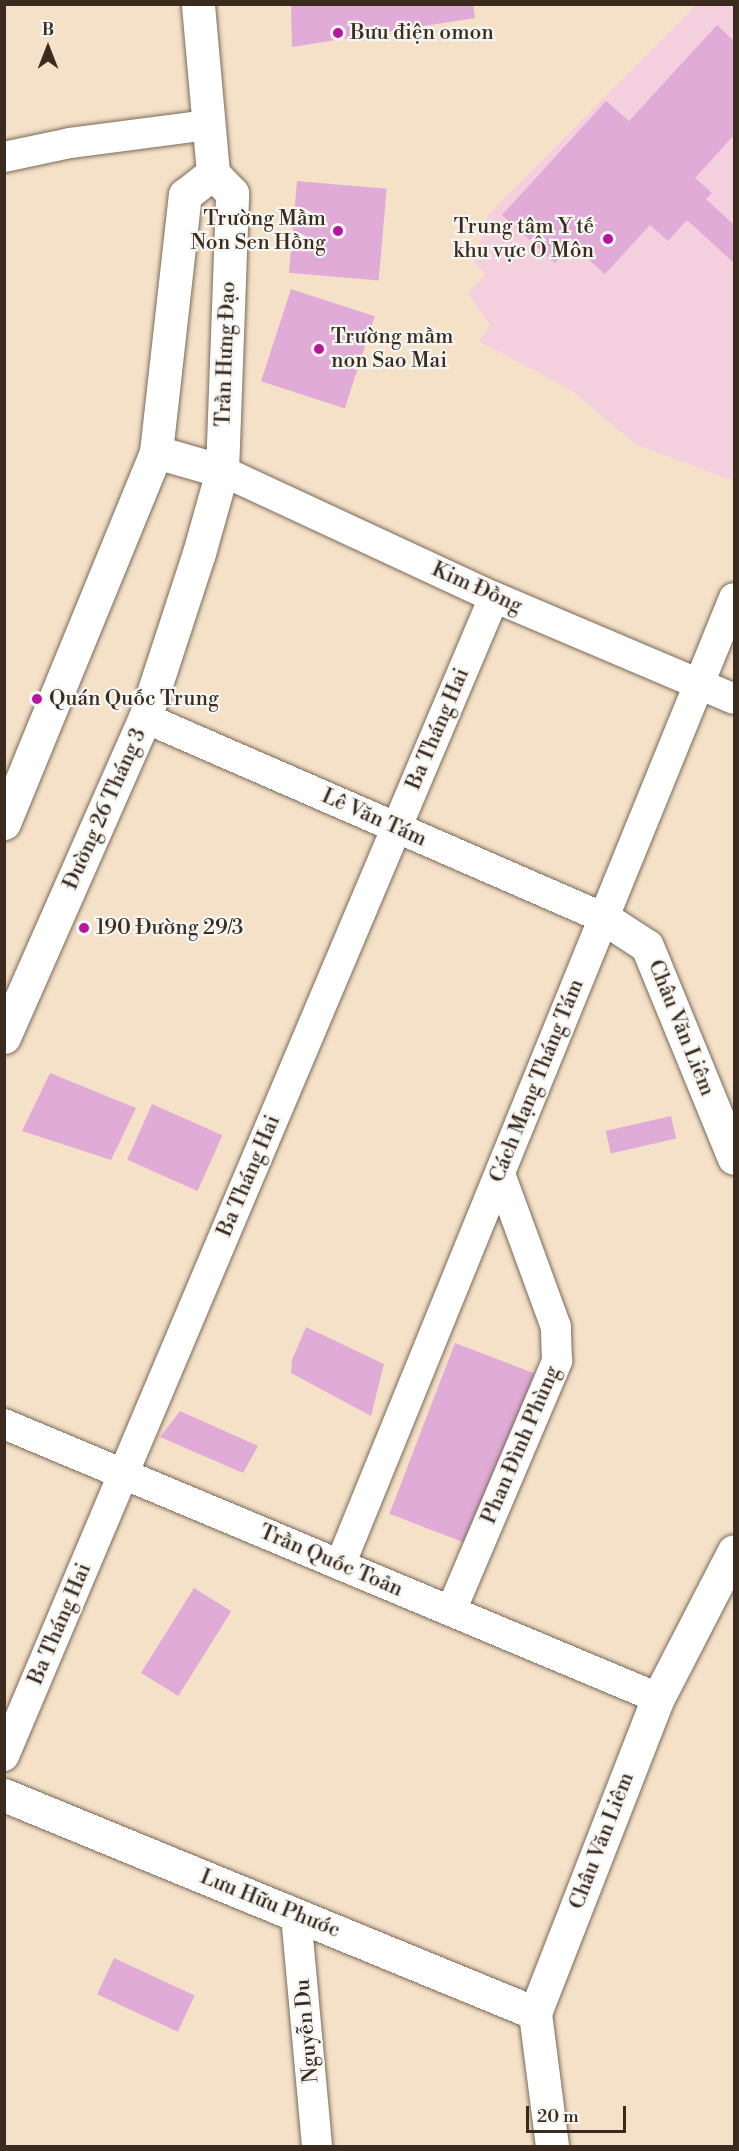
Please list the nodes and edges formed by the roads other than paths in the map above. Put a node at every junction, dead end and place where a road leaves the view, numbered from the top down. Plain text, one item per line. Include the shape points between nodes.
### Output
1 (198, 4) edge
2 (209, 125) junction
3 (4, 157) edge
4 (213, 173) junction
5 (156, 452) junction
6 (222, 471) junction
7 (494, 597) junction
8 (735, 598) edge
9 (699, 684) junction
10 (735, 699) edge
11 (145, 718) junction
12 (4, 823) edge
13 (396, 828) junction
14 (604, 918) junction
15 (4, 1037) edge
16 (735, 1158) edge
17 (500, 1174) junction
18 (4, 1424) edge
19 (123, 1474) junction
20 (735, 1551) edge
21 (340, 1565) junction
22 (451, 1611) junction
23 (658, 1698) junction
24 (4, 1756) edge
25 (4, 1795) edge
26 (296, 1915) junction
27 (535, 2013) junction
28 (317, 2146) edge
29 (552, 2146) edge

1 - 2 street
2 - 3 street via 70,143
2 - 4 street
4 - 5 street via 185,195
4 - 6 street, Trần Hưng Đạo via 232,193
5 - 6 street
5 - 12 street
6 - 7 street, Kim Đồng
6 - 11 street, Đường 26 Tháng 3
7 - 9 street, Kim Đồng
7 - 13 street, Ba Tháng Hai
8 - 9 street, Cách Mạng Tháng Tám
9 - 10 street, Kim Đồng
9 - 14 street, Cách Mạng Tháng Tám
11 - 13 street, Lê Văn Tám
11 - 15 street, Đường 26 Tháng 3
13 - 14 street, Lê Văn Tám
13 - 19 street, Ba Tháng Hai
14 - 16 street, Châu Văn Liêm via 647,946
14 - 17 street, Cách Mạng Tháng Tám
17 - 21 street, Cách Mạng Tháng Tám
17 - 22 street, Phan Đình Phùng via 556,1327 557,1361
18 - 19 street, Trần Quốc Toản
19 - 21 street, Trần Quốc Toản
19 - 24 street, Ba Tháng Hai
20 - 23 street, Châu Văn Liêm
21 - 22 street, Trần Quốc Toản
22 - 23 street, Trần Quốc Toản
23 - 27 street, Châu Văn Liêm
25 - 26 street, Lưu Hữu Phước
26 - 27 street, Lưu Hữu Phước
26 - 28 street, Nguyễn Du
27 - 29 street, Châu Văn Liêm

